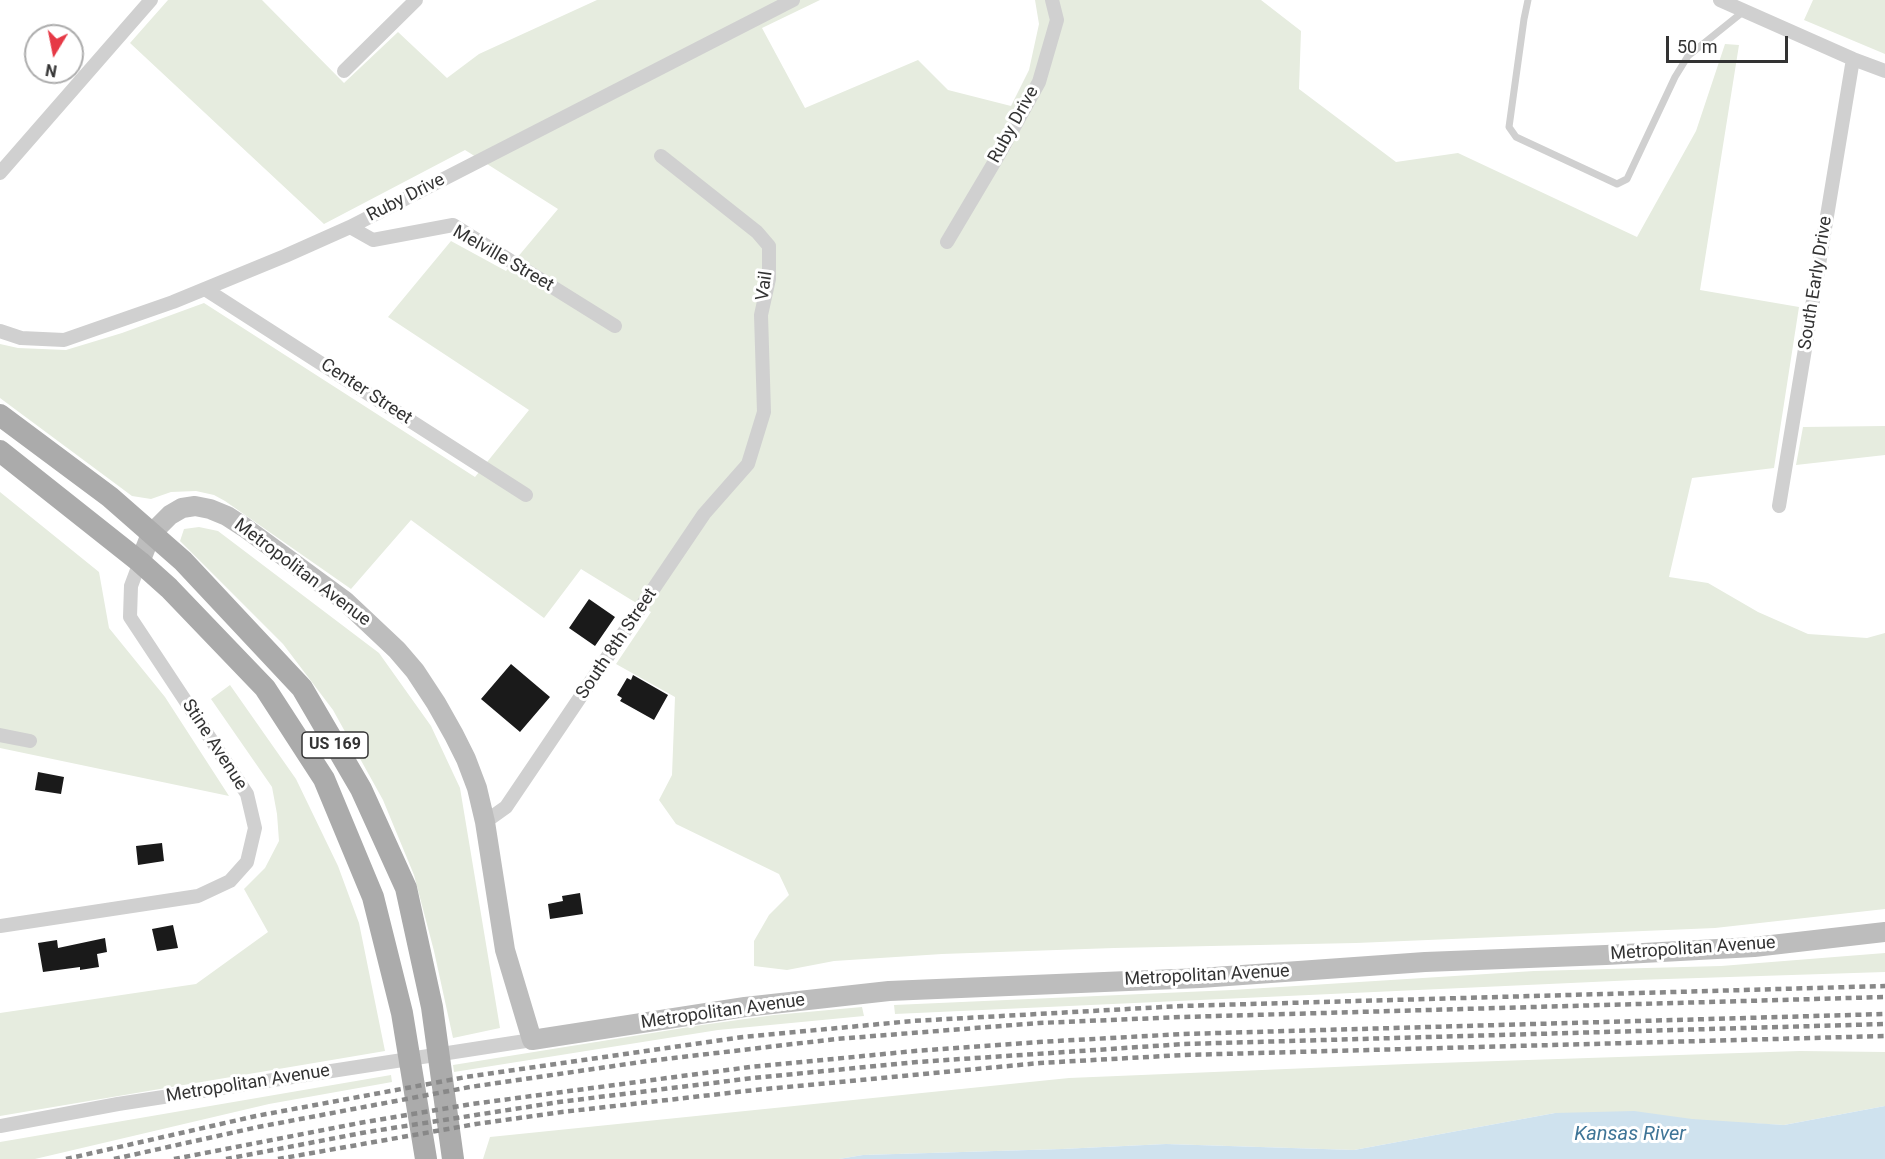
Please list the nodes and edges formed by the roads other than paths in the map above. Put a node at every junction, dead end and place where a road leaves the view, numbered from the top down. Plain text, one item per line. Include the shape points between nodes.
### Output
1 (151, 0) edge
2 (416, 0) edge
3 (793, 0) edge
4 (1052, 0) edge
5 (1528, 0) edge
6 (1720, 0) edge
7 (1744, 11) junction
8 (1853, 59) junction
9 (344, 71) dead end
10 (1885, 71) edge
11 (661, 156) dead end
12 (0, 173) edge
13 (350, 227) junction
14 (947, 242) dead end
15 (205, 289) junction
16 (615, 326) dead end
17 (0, 331) edge
18 (0, 415) edge
19 (0, 451) edge
20 (748, 464) joint
21 (526, 495) dead end
22 (1779, 506) dead end
23 (151, 534) junction
24 (140, 562) junction
25 (0, 735) edge
26 (30, 741) dead end
27 (485, 822) junction
28 (0, 926) edge
29 (1885, 932) edge
30 (532, 1040) junction
31 (0, 1126) edge
32 (426, 1159) edge
33 (453, 1159) edge

1 - 12 street
2 - 9 street
3 - 13 street, Ruby Drive
4 - 14 street, Ruby Drive via 1057,20 1039,82
5 - 7 lane via 1509,127 1516,137 1617,184 1627,179 1674,77 1688,56
6 - 7 street
7 - 8 street
8 - 10 street
8 - 22 street, South Early Drive
11 - 20 street, Vail via 757,232 769,246 769,279 761,315 764,411
13 - 15 street, Ruby Drive
13 - 16 street, Melville Street via 373,240 453,225
15 - 17 street, Ruby Drive via 63,340 21,338
15 - 21 street, Center Street
18 - 23 main road, US 169 via 110,497
19 - 24 main road, US 169
20 - 27 street, South 8th Street via 704,514 506,807
23 - 24 main road
23 - 27 main road, Metropolitan Avenue via 182,508 210,509 244,527 345,601 397,650 436,703 466,759
23 - 33 main road, US 169 via 183,561 302,688 361,789 405,888 432,1007
24 - 28 street, Stine Avenue via 131,586 130,616 247,794 255,828 247,862 230,881 198,896
24 - 32 main road, US 169 via 265,688 324,779 373,897 402,1013
25 - 26 street
27 - 30 main road, Metropolitan Avenue via 505,950
29 - 30 main road, Metropolitan Avenue via 1743,948 889,991 745,1007
30 - 31 street, Metropolitan Avenue

